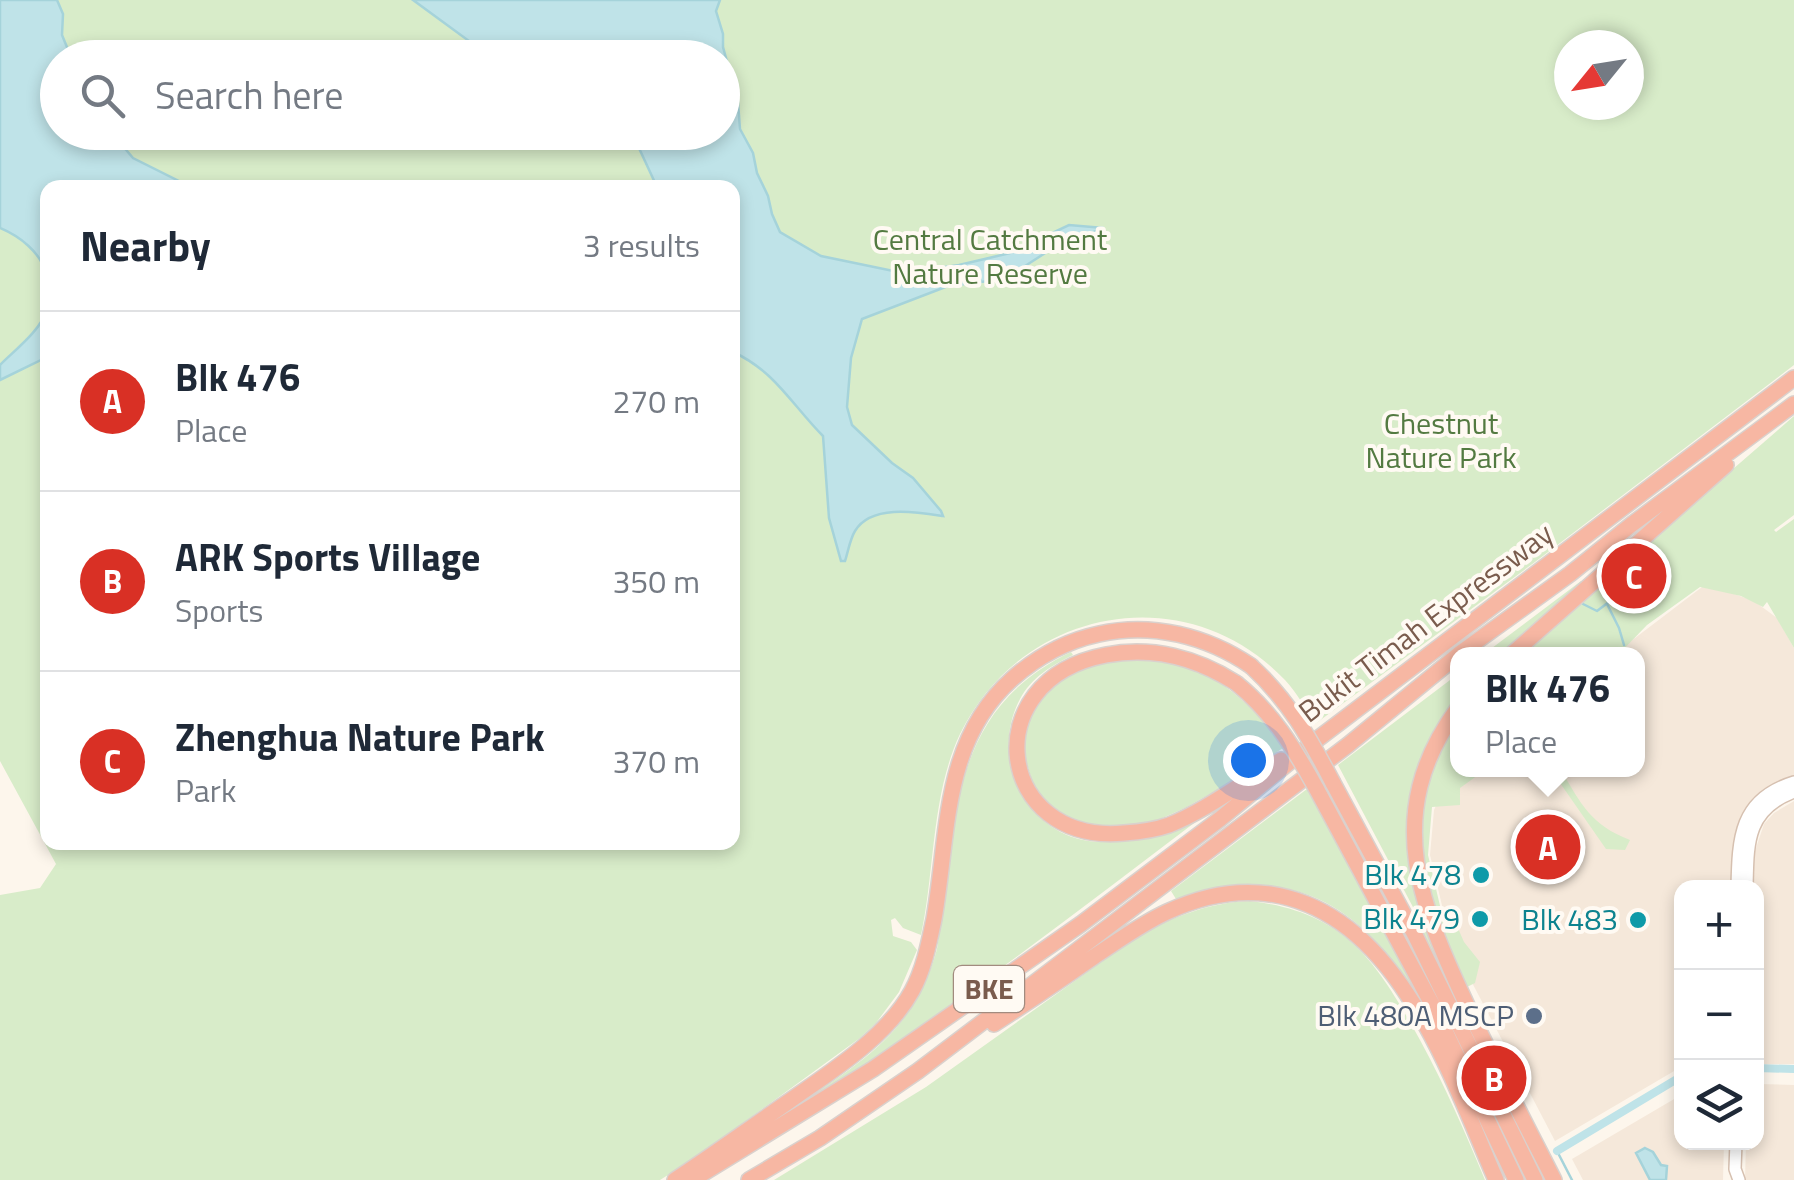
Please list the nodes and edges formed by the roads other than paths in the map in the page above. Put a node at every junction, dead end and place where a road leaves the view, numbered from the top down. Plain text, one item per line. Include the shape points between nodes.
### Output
1 (1794, 378) edge
2 (1794, 404) edge
3 (1752, 436) junction
4 (1470, 647) edge
5 (1520, 647) edge
6 (1450, 662) edge
7 (1450, 722) edge
8 (1315, 741) junction
9 (1794, 782) edge
10 (1794, 792) edge
11 (1738, 880) edge
12 (1747, 880) edge
13 (918, 1071) junction
14 (1736, 1150) edge
15 (1735, 1176) edge
16 (1524, 1178) edge
17 (675, 1180) edge
18 (692, 1180) edge
19 (749, 1180) edge
20 (1496, 1180) edge
21 (1554, 1180) edge

1 - 8 highway, Bukit Timah Expressway / BKE
2 - 3 highway, Bukit Timah Expressway / BKE
3 - 4 highway, Bukit Timah Expressway / BKE
3 - 5 highway
6 - 13 highway, Bukit Timah Expressway / BKE
7 - 21 highway via 1430,758 1416,806 1420,890 1459,987
8 - 16 highway, bridge via 1204,808 1167,826 1107,835 1078,830 1048,814 1018,769 1028,702 1046,681 1095,657 1145,652 1190,660 1256,699 1277,724 1299,758
8 - 18 highway, Bukit Timah Expressway / BKE via 991,988
9 - 11 street via 1750,811 1738,846
10 - 12 street via 1773,803 1752,829
13 - 19 highway, Bukit Timah Expressway / BKE
13 - 20 highway via 1170,910 1212,896 1261,893 1303,901 1346,926 1393,975 1434,1040
14 - 15 street
16 - 17 highway, bridge via 1415,935 1283,698 1251,666 1217,646 1153,630 1120,630 1050,651 1006,684 976,723 950,795 928,950 912,992 888,1024 831,1072

